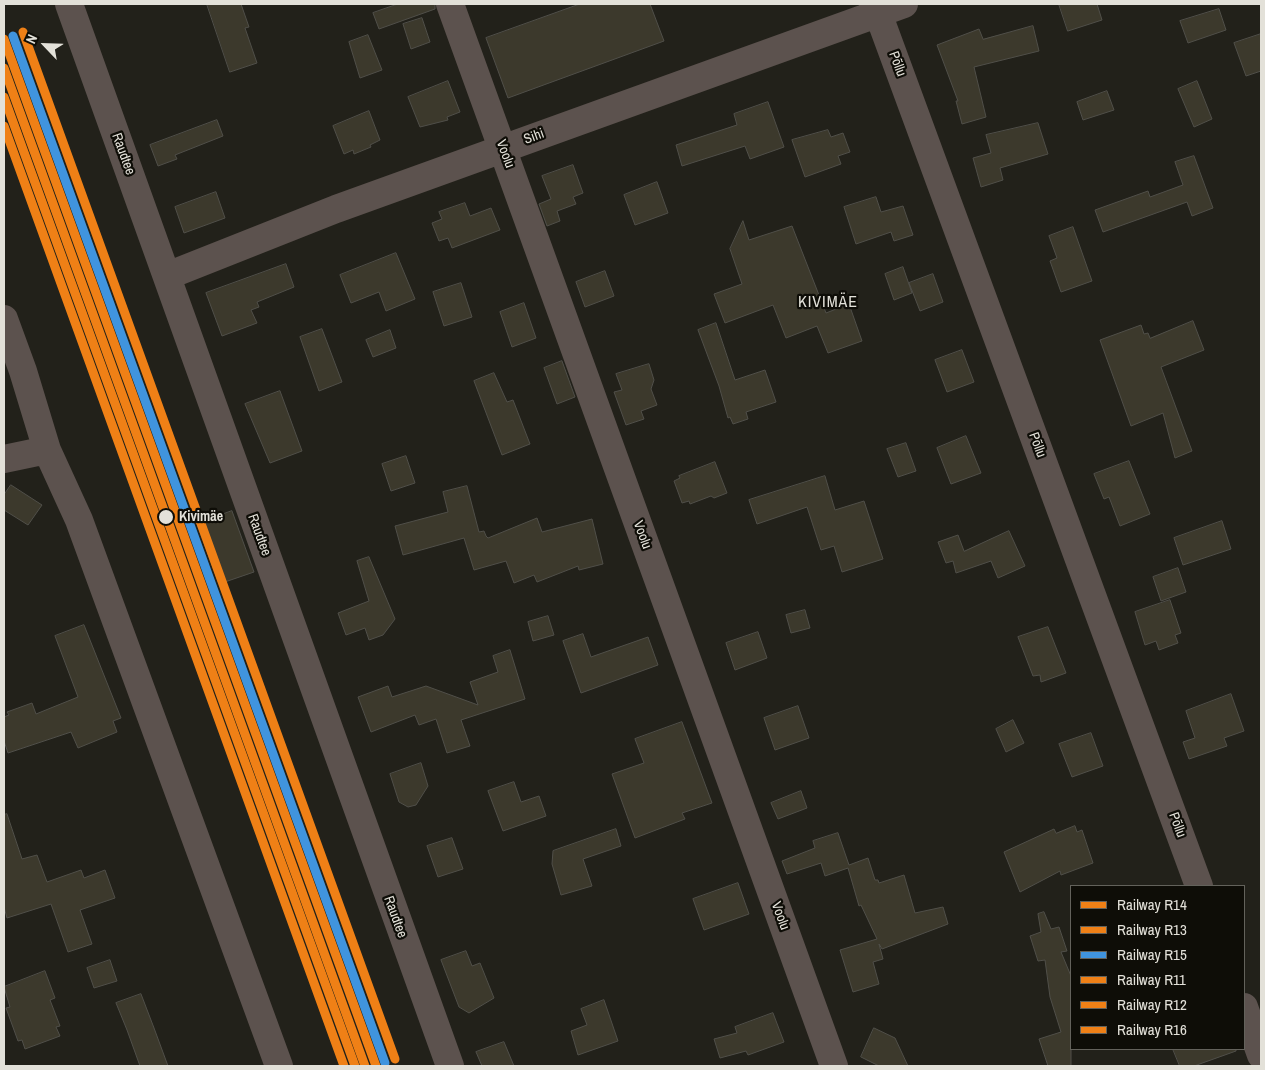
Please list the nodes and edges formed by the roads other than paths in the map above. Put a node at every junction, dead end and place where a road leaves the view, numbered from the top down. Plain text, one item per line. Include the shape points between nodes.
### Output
1 (69, 4) edge
2 (450, 4) edge
3 (904, 4) edge
4 (876, 8) edge
5 (503, 148) junction
6 (167, 276) junction
7 (4, 319) edge
8 (47, 450) junction
9 (4, 459) edge
10 (1199, 885) edge
11 (1245, 1010) edge
12 (1261, 1055) edge
13 (279, 1066) edge
14 (450, 1066) edge
15 (834, 1066) edge

1 - 6 street, Raudtee
2 - 5 street, Voolu
3 - 4 street, Sihi
4 - 5 street, Sihi
4 - 10 street, Põllu
5 - 6 street, Sihi
5 - 15 street, Voolu
6 - 14 street, Raudtee
7 - 8 street
8 - 9 street
8 - 13 street via 79,520
11 - 12 street

